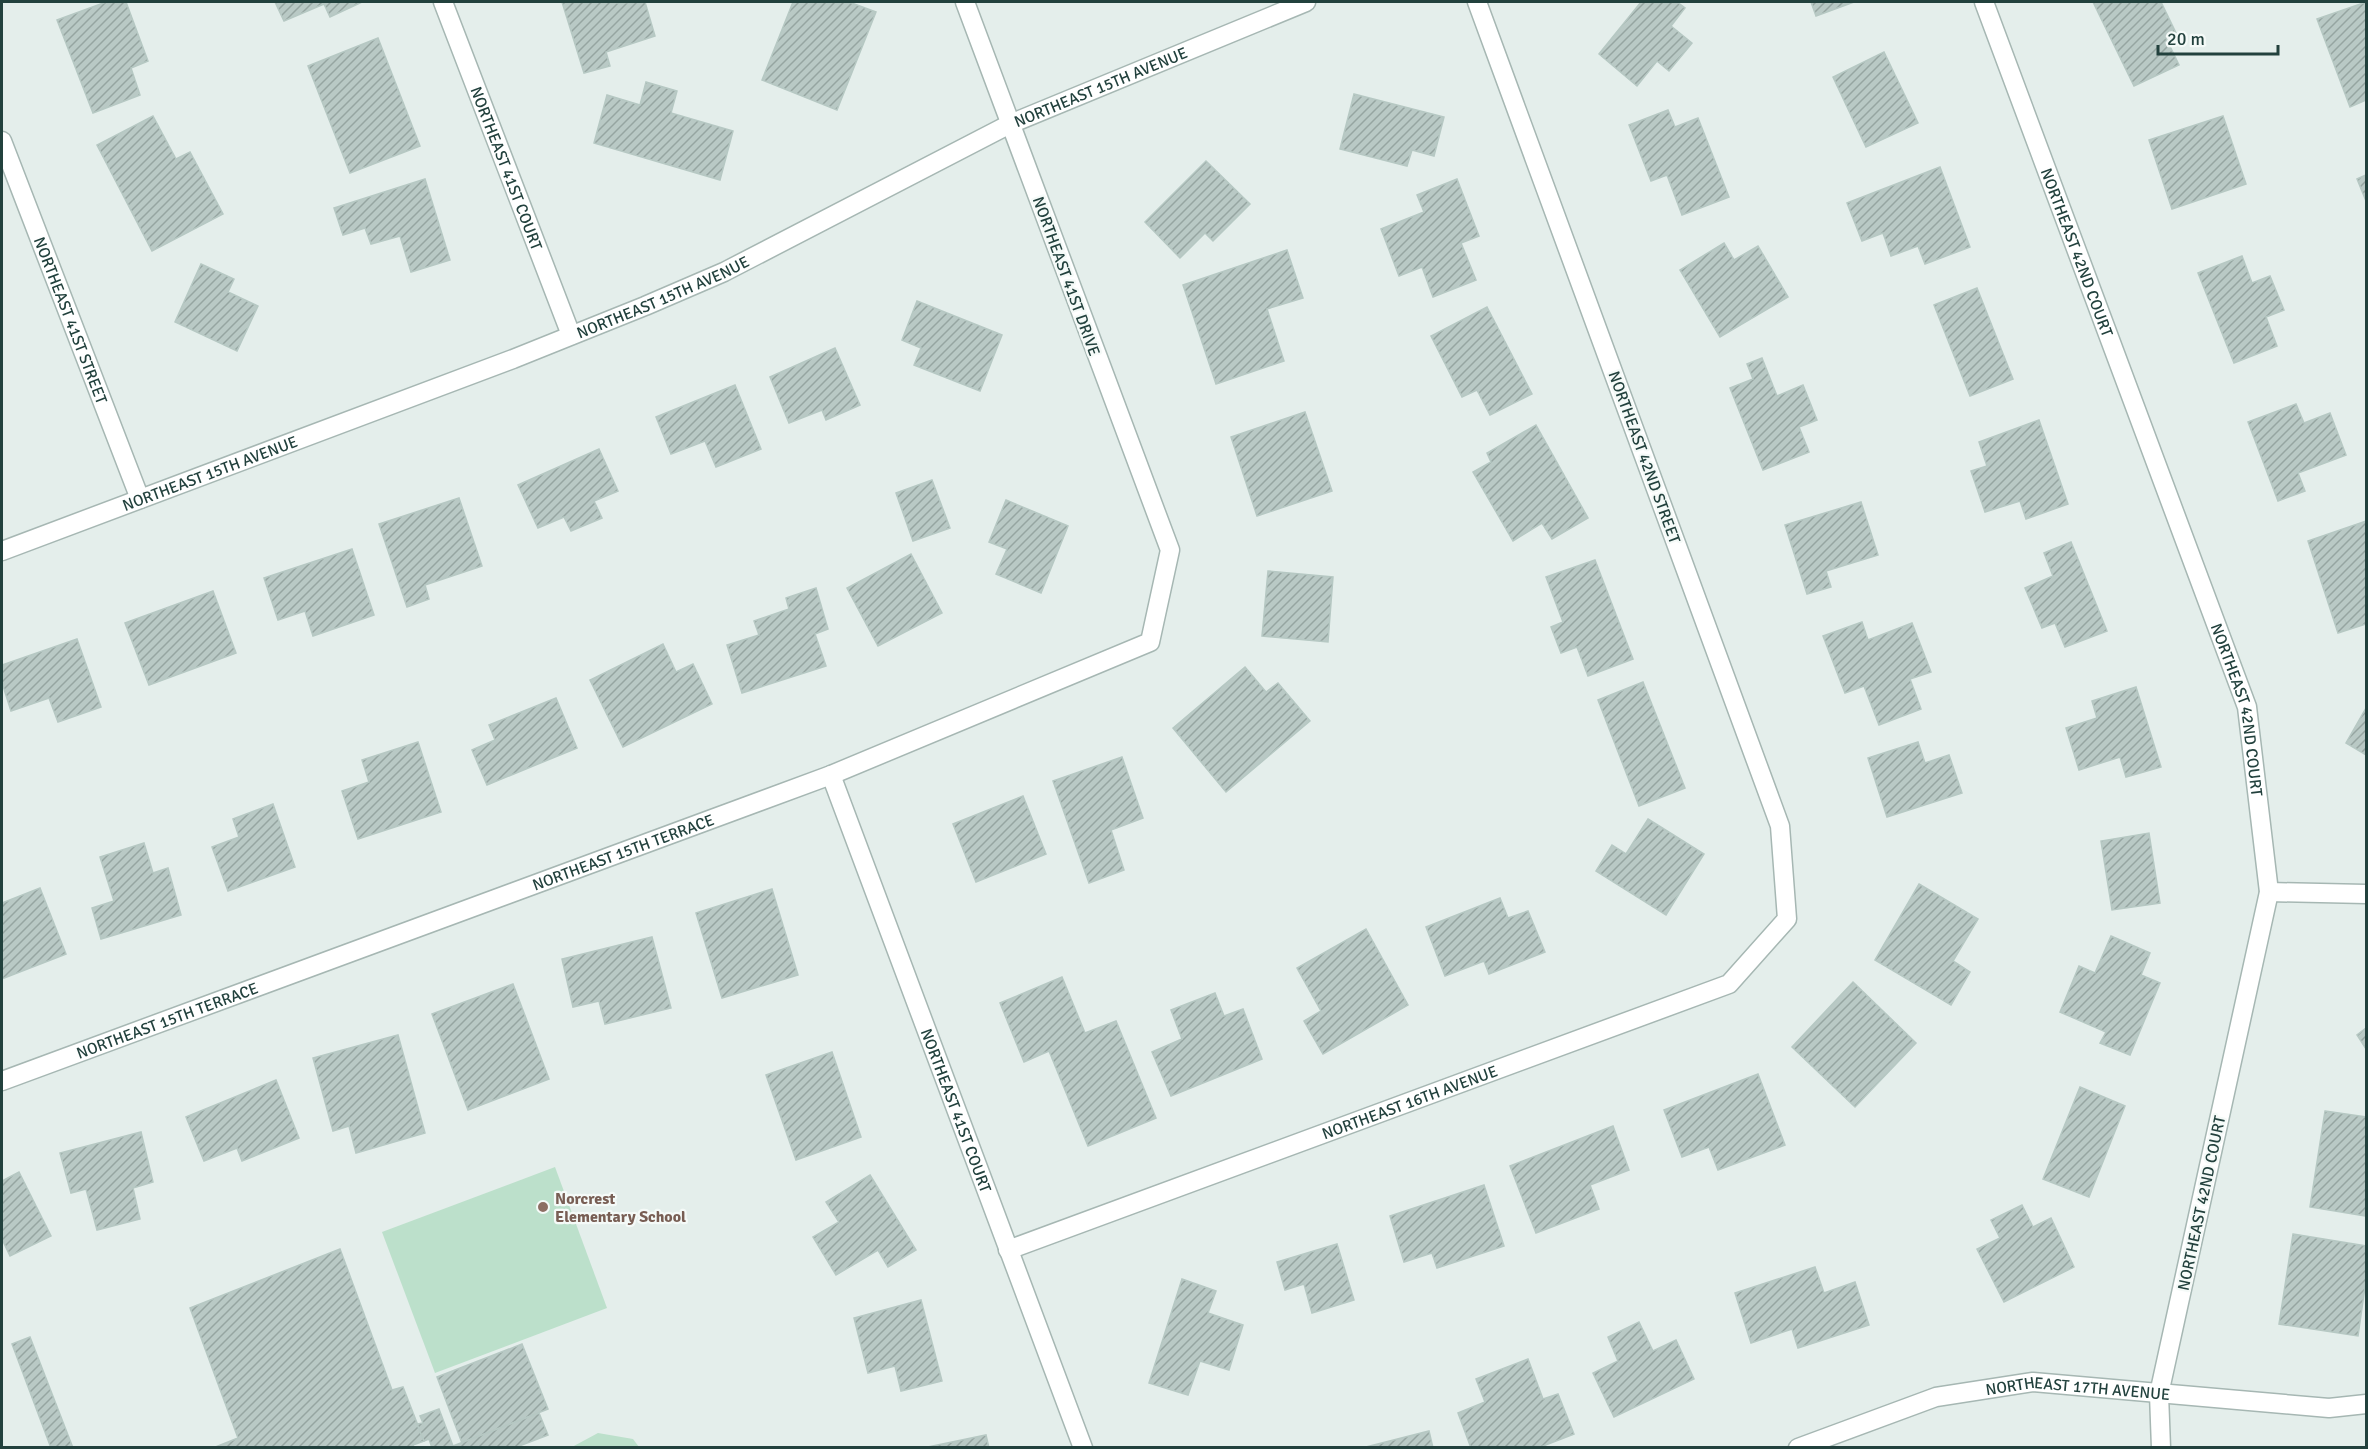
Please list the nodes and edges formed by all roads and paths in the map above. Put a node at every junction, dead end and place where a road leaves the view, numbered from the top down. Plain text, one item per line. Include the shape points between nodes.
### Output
1 (443, 2) edge
2 (965, 2) edge
3 (1306, 2) edge
4 (1477, 2) edge
5 (1984, 2) edge
6 (1010, 124) junction
7 (2, 141) edge
8 (571, 335) junction
9 (140, 499) junction
10 (2, 550) edge
11 (1170, 550) joint
12 (831, 775) junction
13 (2269, 892) junction
14 (2367, 894) edge
15 (1787, 919) joint
16 (2, 1081) edge
17 (1008, 1250) junction
18 (2159, 1394) junction
19 (2367, 1404) edge
20 (1083, 1448) edge
21 (1798, 1448) edge
22 (2161, 1448) edge

1 - 8 street, NORTHEAST 41ST COURT
2 - 6 street, NORTHEAST 41ST DRIVE
3 - 6 street, NORTHEAST 15TH AVENUE
4 - 15 street, NORTHEAST 42ND STREET via 1780,826
5 - 13 street, NORTHEAST 42ND COURT via 2247,707
6 - 8 street, NORTHEAST 15TH AVENUE via 724,272
6 - 11 street, NORTHEAST 41ST DRIVE
7 - 9 street, NORTHEAST 41ST STREET
8 - 9 street, NORTHEAST 15TH AVENUE
9 - 10 street, NORTHEAST 15TH AVENUE
11 - 12 street, NORTHEAST 15TH TERRACE via 1150,642
12 - 16 street, NORTHEAST 15TH TERRACE
12 - 17 street, NORTHEAST 41ST COURT
13 - 14 street
13 - 18 street, NORTHEAST 42ND COURT
15 - 17 street, NORTHEAST 16TH AVENUE via 1729,984
17 - 20 street, NORTHEAST 41ST COURT
18 - 19 street, NORTHEAST 17TH AVENUE via 2329,1408
18 - 21 street, NORTHEAST 17TH AVENUE via 2033,1382 1936,1396
18 - 22 street, NORTHEAST 42ND COURT

